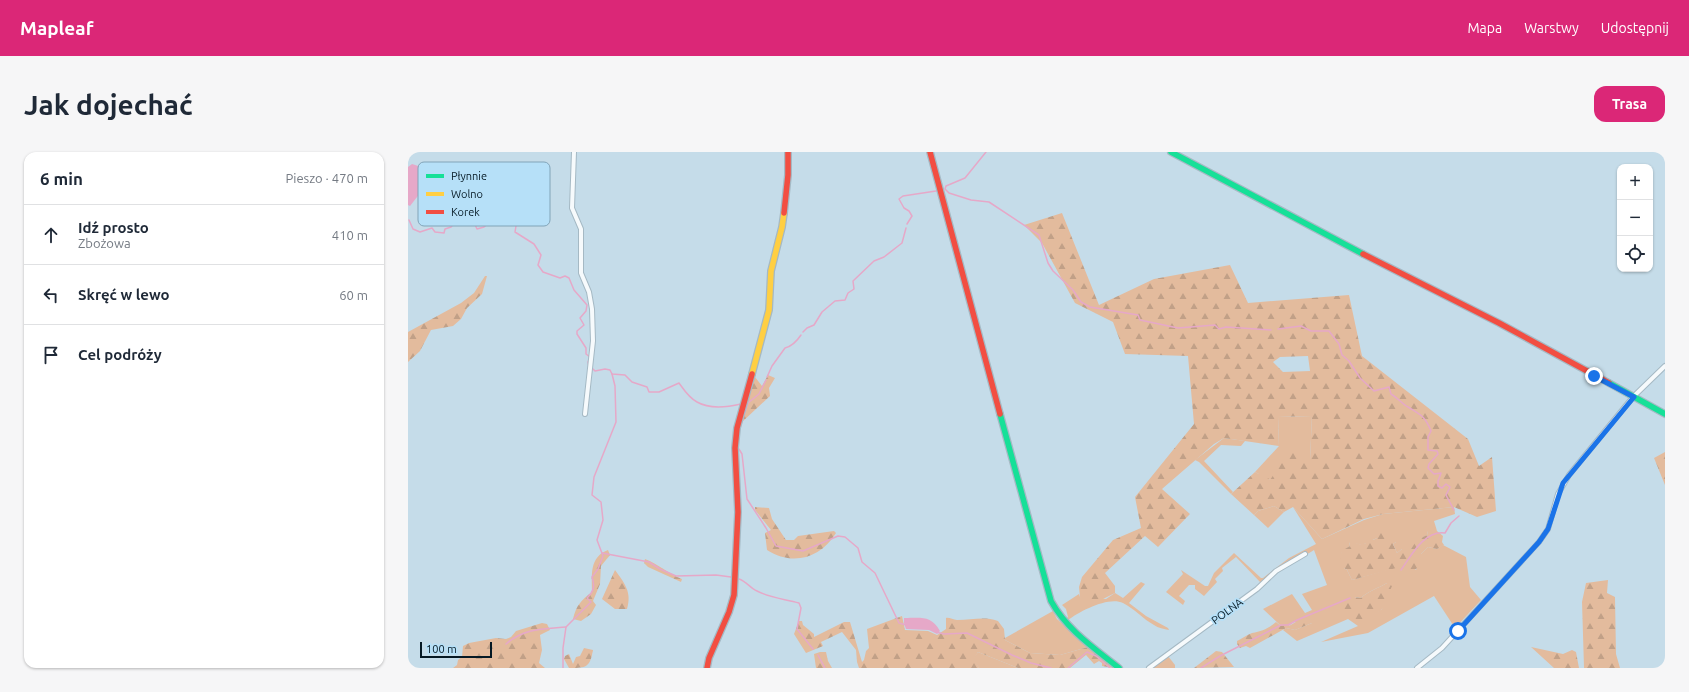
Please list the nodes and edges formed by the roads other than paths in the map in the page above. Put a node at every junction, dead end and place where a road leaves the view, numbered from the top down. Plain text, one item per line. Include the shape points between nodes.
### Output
1 (574, 152) edge
2 (788, 152) edge
3 (930, 152) edge
4 (1171, 152) edge
5 (1665, 366) edge
6 (1634, 397) junction
7 (585, 414) dead end
8 (1665, 414) edge
9 (1306, 554) dead end
10 (707, 668) edge
11 (1119, 668) edge
12 (1149, 668) edge
13 (1417, 668) edge

1 - 7 street via 572,208 581,230 582,273 592,309 593,341
2 - 10 street via 782,227 771,271 769,310 737,428 735,448 738,512 734,595
3 - 11 street via 1051,601 1064,622
4 - 6 street via 1499,323
5 - 6 street
6 - 8 street
6 - 13 street via 1563,483 1548,529 1539,542 1442,648
9 - 12 street, POLNA via 1276,571 1257,589

